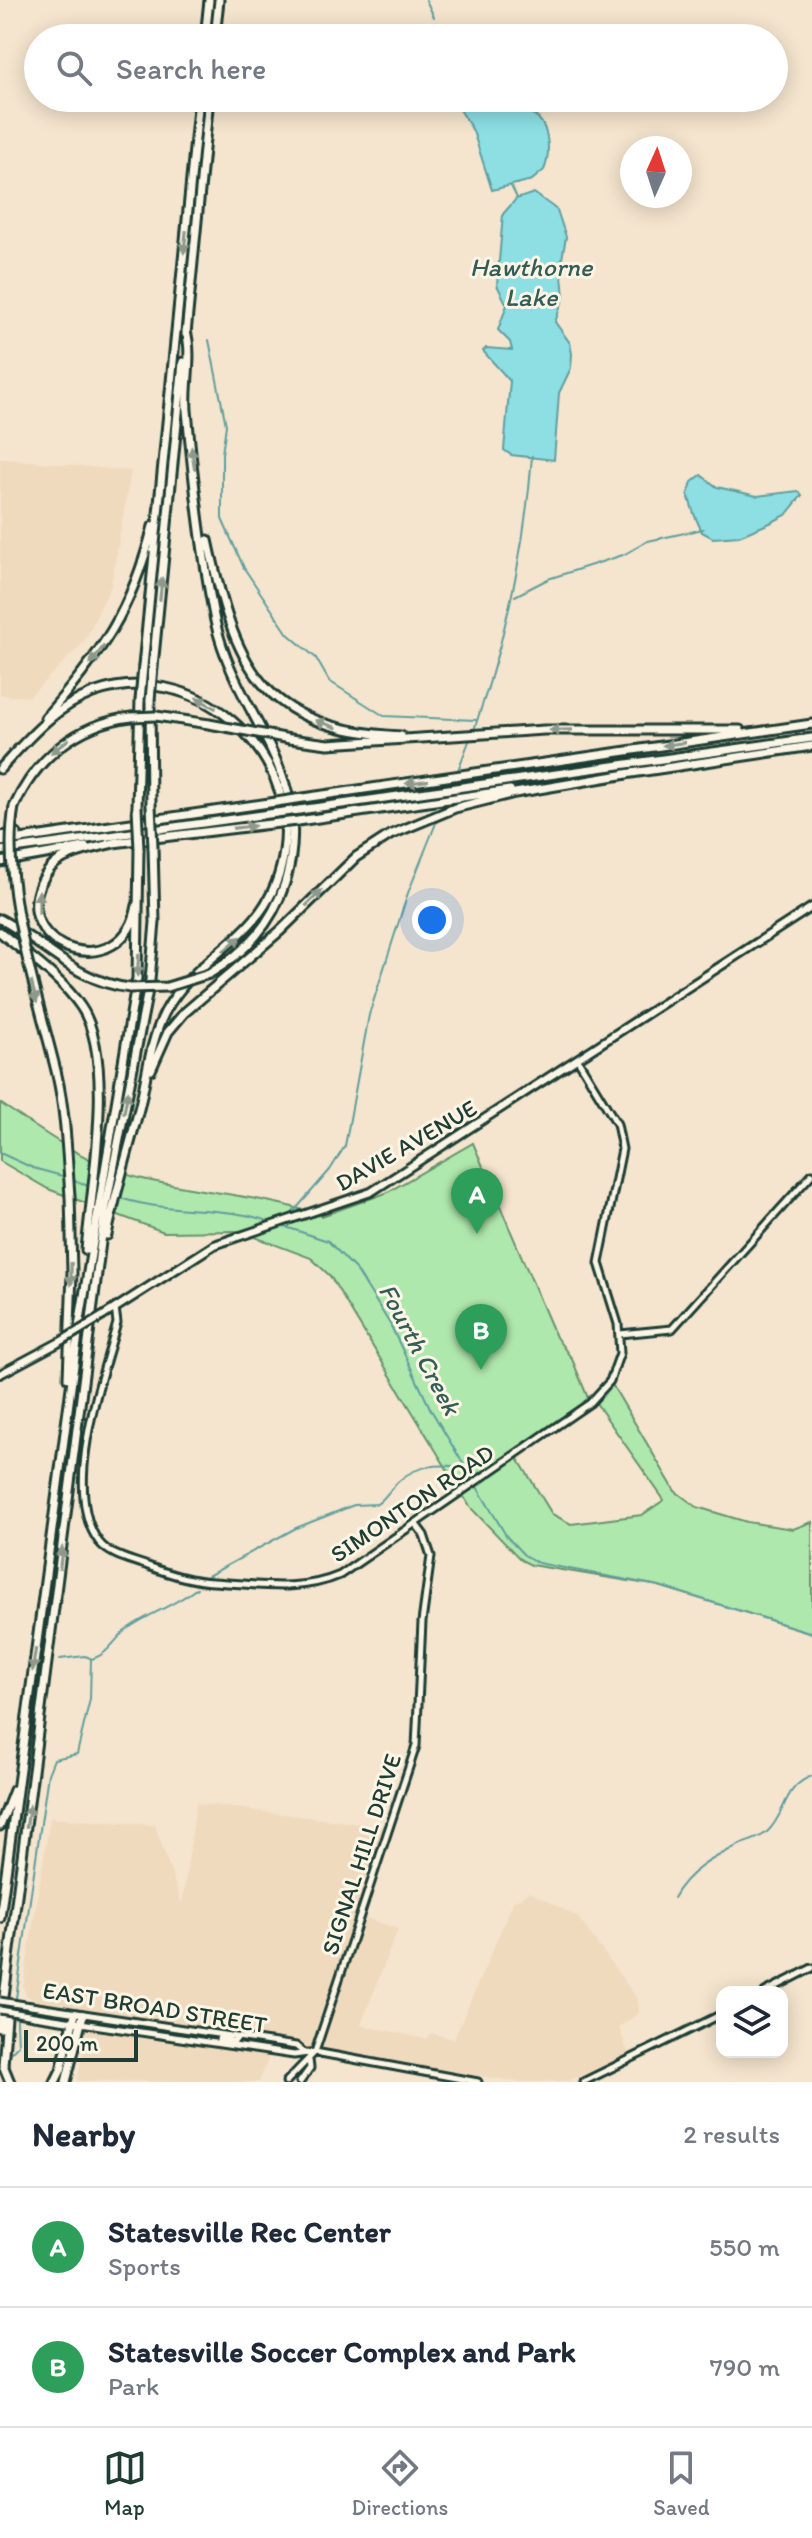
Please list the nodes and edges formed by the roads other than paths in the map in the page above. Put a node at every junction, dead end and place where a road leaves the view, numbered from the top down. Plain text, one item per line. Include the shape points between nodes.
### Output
1 (209, 0) edge
2 (219, 0) edge
3 (206, 24) edge
4 (216, 24) edge
5 (198, 112) edge
6 (208, 112) edge
7 (186, 331) junction
8 (196, 485) junction
9 (159, 504) junction
10 (809, 724) edge
11 (431, 737) junction
12 (812, 738) edge
13 (812, 746) edge
14 (15, 753) junction
15 (0, 769) edge
16 (627, 774) junction
17 (79, 830) junction
18 (0, 836) edge
19 (0, 842) edge
20 (117, 842) junction
21 (0, 851) edge
22 (0, 862) edge
23 (140, 887) junction
24 (812, 907) edge
25 (0, 919) edge
26 (0, 932) edge
27 (578, 1060) junction
28 (141, 1102) junction
29 (812, 1174) edge
30 (107, 1176) junction
31 (93, 1207) junction
32 (108, 1213) junction
33 (115, 1308) junction
34 (620, 1334) junction
35 (0, 1374) edge
36 (67, 1416) junction
37 (415, 1523) junction
38 (18, 1781) junction
39 (0, 1826) edge
40 (0, 1918) edge
41 (14, 1921) junction
42 (812, 1968) edge
43 (777, 1986) edge
44 (0, 2001) edge
45 (0, 2010) edge
46 (716, 2017) edge
47 (78, 2018) junction
48 (0, 2028) edge
49 (168, 2031) junction
50 (192, 2038) junction
51 (237, 2038) junction
52 (303, 2052) junction
53 (315, 2052) junction
54 (309, 2060) junction
55 (10, 2082) edge
56 (55, 2082) edge
57 (66, 2082) edge
58 (286, 2082) edge
59 (300, 2082) edge
60 (478, 2082) edge
61 (583, 2082) edge

1 - 3 highway
2 - 4 highway
5 -> 9 highway
6 - 7 highway
8 -> 7 highway via 186,397
30 -> 7 highway, bridge via 150,980 155,922 150,700
11 -> 8 highway via 358,733 324,724 295,710 254,674 228,624
8 - 25 highway, bridge via 216,622 230,666 285,776 294,826 290,865 271,918 242,952 209,974 180,985 130,988 73,970
9 -> 14 highway via 140,575 118,624
9 - 23 highway, bridge via 140,700
10 -> 11 highway via 729,731 585,729
10 -> 17 highway, bridge
11 -> 36 highway, bridge via 328,744 156,716 131,717 89,729 59,747 26,782 4,844 6,887 57,1075 70,1196
12 - 21 highway, bridge
13 - 16 highway
14 - 15 highway
28 -> 14 highway via 155,1035 168,1008 191,978 254,923 277,881 286,837 276,780 252,738 227,716 189,694 149,685 108,689 76,701 43,723
20 -> 16 highway, bridge
28 -> 16 highway via 163,1042 184,1013 356,857 390,835 455,808
17 - 18 highway
17 - 19 highway
20 - 22 highway
23 -> 20 highway via 131,925 106,949 72,951 55,942 40,921 37,892 51,867
23 -> 30 highway via 137,978
24 - 27 main road, DAVIE AVENUE
26 - 31 highway via 70,992 92,1027 99,1071
27 - 33 main road, DAVIE AVENUE via 371,1192 214,1245
27 - 34 street via 620,1137 620,1165 599,1263
28 - 32 highway
29 - 34 street via 672,1329
30 - 31 highway
30 - 32 highway
31 - 36 highway
41 -> 32 highway
33 - 35 main road, DAVIE AVENUE, bridge
33 - 37 street, SIMONTON ROAD via 117,1323 92,1423 83,1492 91,1524 106,1549 186,1578 292,1587 340,1575
34 - 37 street, SIMONTON ROAD via 616,1368 600,1394
36 -> 38 highway
37 - 53 street, SIGNAL HILL DRIVE via 431,1556 417,1739
38 - 39 highway
38 - 40 highway
41 - 48 highway
41 - 55 highway via 3,2057
42 - 43 street
44 - 47 street, EAST BROAD STREET, bridge
45 - 47 street, EAST BROAD STREET, bridge
46 - 61 street
47 - 49 street, EAST BROAD STREET
47 - 56 highway
47 - 57 highway
49 - 50 street, EAST BROAD STREET
49 - 51 street, EAST BROAD STREET
50 - 51 street
50 - 52 street, EAST BROAD STREET via 294,2055
51 - 52 street, EAST BROAD STREET via 296,2046
52 - 53 street, EAST BROAD STREET
53 - 54 street, SIGNAL HILL DRIVE
53 - 60 street, EAST BROAD STREET
54 - 58 street
54 - 59 street

